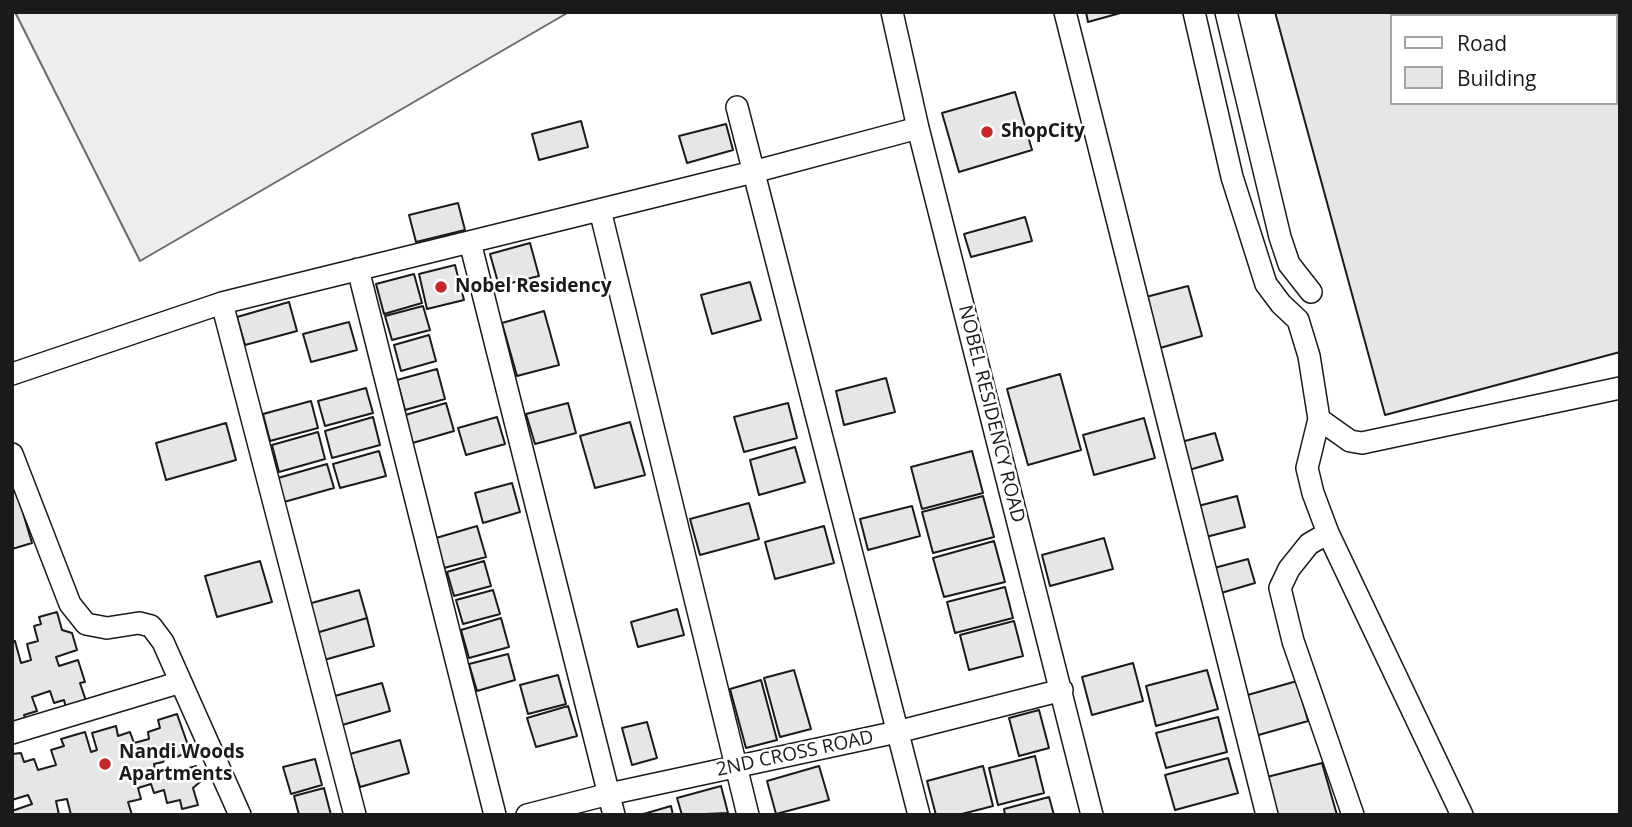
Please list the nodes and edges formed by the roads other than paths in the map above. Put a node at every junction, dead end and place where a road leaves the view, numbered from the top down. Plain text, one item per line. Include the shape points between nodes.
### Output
1 (892, 12) edge
2 (1065, 12) edge
3 (1195, 12) edge
4 (1226, 12) edge
5 (737, 107) dead end
6 (918, 128) junction
7 (753, 172) junction
8 (600, 210) junction
9 (470, 242) junction
10 (358, 269) junction
11 (1311, 292) dead end
12 (222, 303) junction
13 (12, 374) edge
14 (1620, 388) edge
15 (1319, 419) junction
16 (12, 454) edge
17 (1328, 533) junction
18 (181, 682) junction
19 (1062, 690) junction
20 (897, 732) junction
21 (12, 733) edge
22 (736, 768) junction
23 (609, 794) junction
24 (240, 815) edge
25 (355, 815) edge
26 (495, 815) edge
27 (527, 815) edge
28 (614, 815) edge
29 (748, 815) edge
30 (919, 815) edge
31 (1093, 815) edge
32 (1266, 815) edge
33 (1353, 815) edge
34 (1462, 815) edge

1 - 6 street, NOBEL RESIDENCY ROAD
2 - 32 street
3 - 15 street via 1232,177 1266,284 1298,320
4 - 11 street via 1280,237 1289,264
5 - 7 street
6 - 7 street
6 - 19 street, NOBEL RESIDENCY ROAD
7 - 8 street
7 - 20 street
8 - 9 street
8 - 22 street
9 - 10 street
9 - 23 street
10 - 12 street
10 - 26 street
12 - 13 street
12 - 25 street
14 - 15 street via 1362,443 1350,441
15 - 17 street via 1307,468
16 - 18 street via 71,604 86,624 150,626 163,642
17 - 33 street via 1309,544 1280,588 1293,641
17 - 34 street
18 - 21 street
18 - 24 street
19 - 20 street, 2ND CROSS ROAD
19 - 31 street, NOBEL RESIDENCY ROAD
20 - 22 street, 2ND CROSS ROAD
20 - 30 street
22 - 23 street, 2ND CROSS ROAD
22 - 29 street
23 - 27 street, 2ND CROSS ROAD
23 - 28 street

